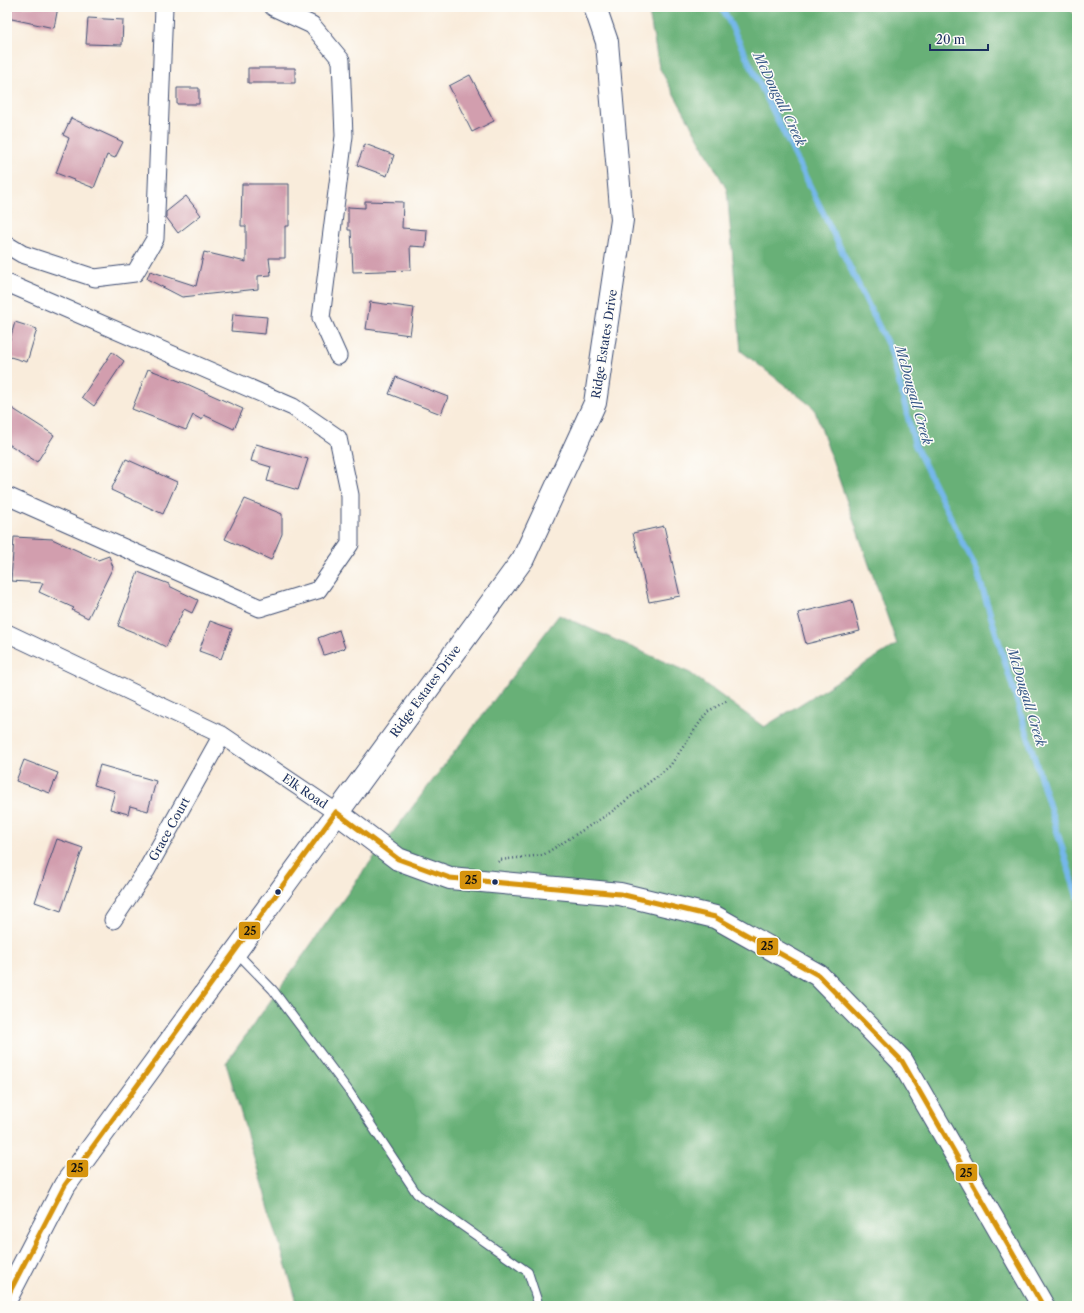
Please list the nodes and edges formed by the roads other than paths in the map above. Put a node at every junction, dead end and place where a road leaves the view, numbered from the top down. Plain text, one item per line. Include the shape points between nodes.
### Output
1 (164, 7) edge
2 (273, 7) edge
3 (595, 7) edge
4 (7, 245) edge
5 (7, 283) edge
6 (338, 356) dead end
7 (7, 496) edge
8 (7, 633) edge
9 (222, 735) junction
10 (336, 812) junction
11 (113, 920) dead end
12 (235, 952) junction
13 (7, 1297) edge
14 (539, 1306) edge
15 (1043, 1306) edge

1 - 4 street via 155,240 135,273 95,278 22,254
2 - 6 street via 312,25 341,60 344,136 321,318
3 - 10 street, Ridge Estates Drive via 607,42 622,220 595,403 522,559
5 - 7 street via 293,407 338,438 350,495 350,544 318,590 260,608
8 - 9 street, Elk Road
9 - 10 street, Elk Road
9 - 11 street, Grace Court via 146,871
10 - 12 street, Ridge Estates Drive
10 - 15 street, Elk Road via 398,860 450,878 620,894 715,917 818,975 902,1061
12 - 13 street, Ridge Estates Drive via 65,1185
12 - 14 lane via 273,990 292,1015 348,1090 417,1194 528,1272

